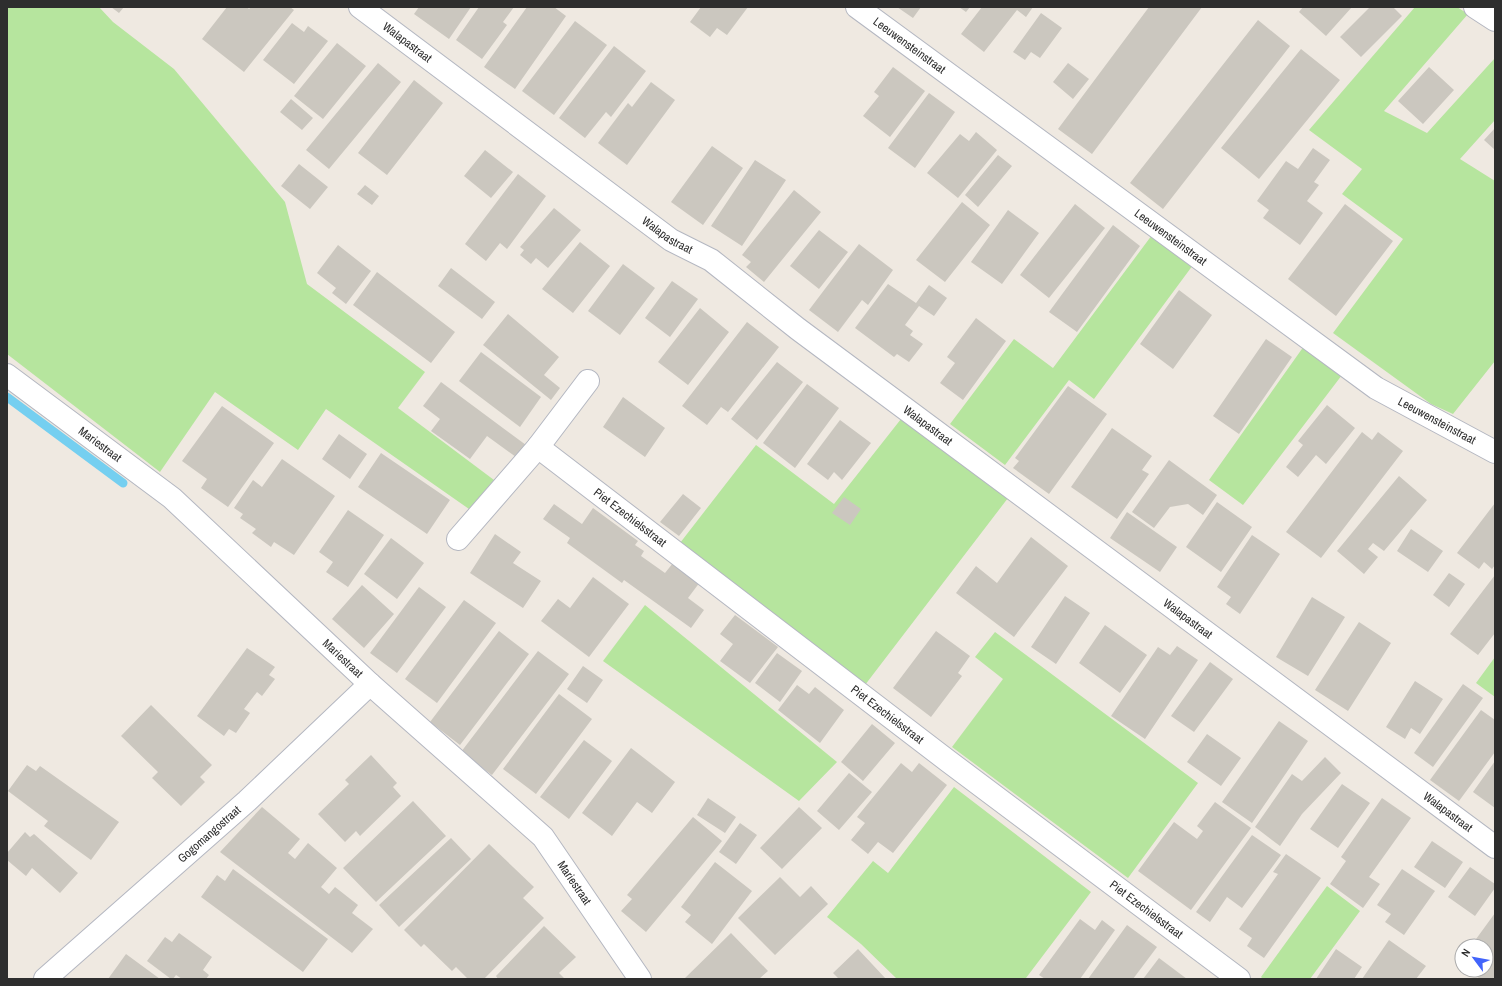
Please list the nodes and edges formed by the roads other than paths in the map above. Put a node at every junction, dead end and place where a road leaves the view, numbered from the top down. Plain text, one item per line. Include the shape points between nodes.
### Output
1 (360, 7) edge
2 (857, 7) edge
3 (1475, 7) edge
4 (1495, 20) edge
5 (7, 375) edge
6 (588, 381) dead end
7 (538, 447) junction
8 (1495, 452) edge
9 (458, 539) dead end
10 (370, 684) junction
11 (1495, 847) edge
12 (637, 978) edge
13 (45, 979) edge
14 (1239, 979) edge

1 - 11 street, Walapastraat via 671,240 711,260 798,329
2 - 8 street, Leeuwensteinstraat via 1376,388
3 - 4 street
5 - 10 street, Mariestraat via 172,498
6 - 7 street
7 - 9 street
7 - 14 street, Piet Ezechielsstraat via 948,761
10 - 12 street, Mariestraat via 543,837
10 - 13 street, Gogomangostraat via 247,801

